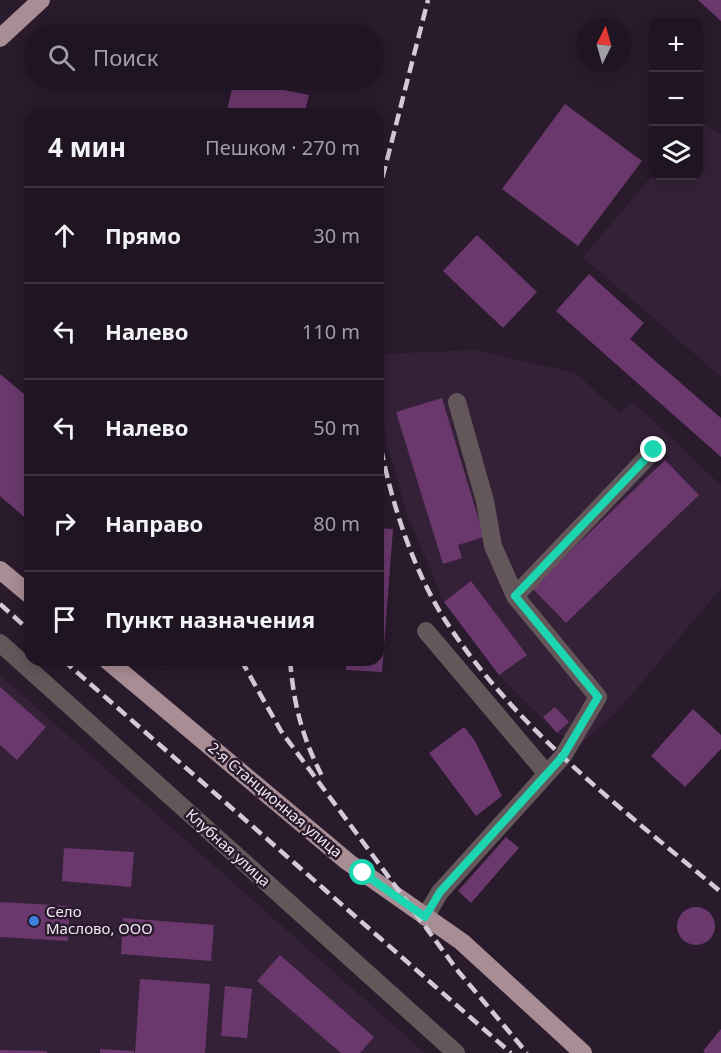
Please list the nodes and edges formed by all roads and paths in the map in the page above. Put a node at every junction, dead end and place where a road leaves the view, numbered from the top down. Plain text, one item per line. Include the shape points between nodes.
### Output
1 (41, 0) edge
2 (0, 38) edge
3 (457, 402) dead end
4 (654, 450) dead end
5 (0, 570) edge
6 (24, 590) edge
7 (515, 596) junction
8 (426, 631) dead end
9 (0, 642) edge
10 (24, 664) edge
11 (27, 666) edge
12 (114, 666) edge
13 (547, 774) junction
14 (425, 917) junction
15 (456, 1053) edge
16 (583, 1053) edge

1 - 2 main road
3 - 7 street via 485,501 493,546
4 - 7 street
5 - 6 main road
7 - 13 street via 598,697 563,756
8 - 13 street
9 - 10 street, Клубная улица
11 - 15 street, Клубная улица
12 - 14 main road, 2-я Станционная улица via 348,862
13 - 14 street via 440,892
14 - 16 main road, 2-я Станционная улица via 471,950

